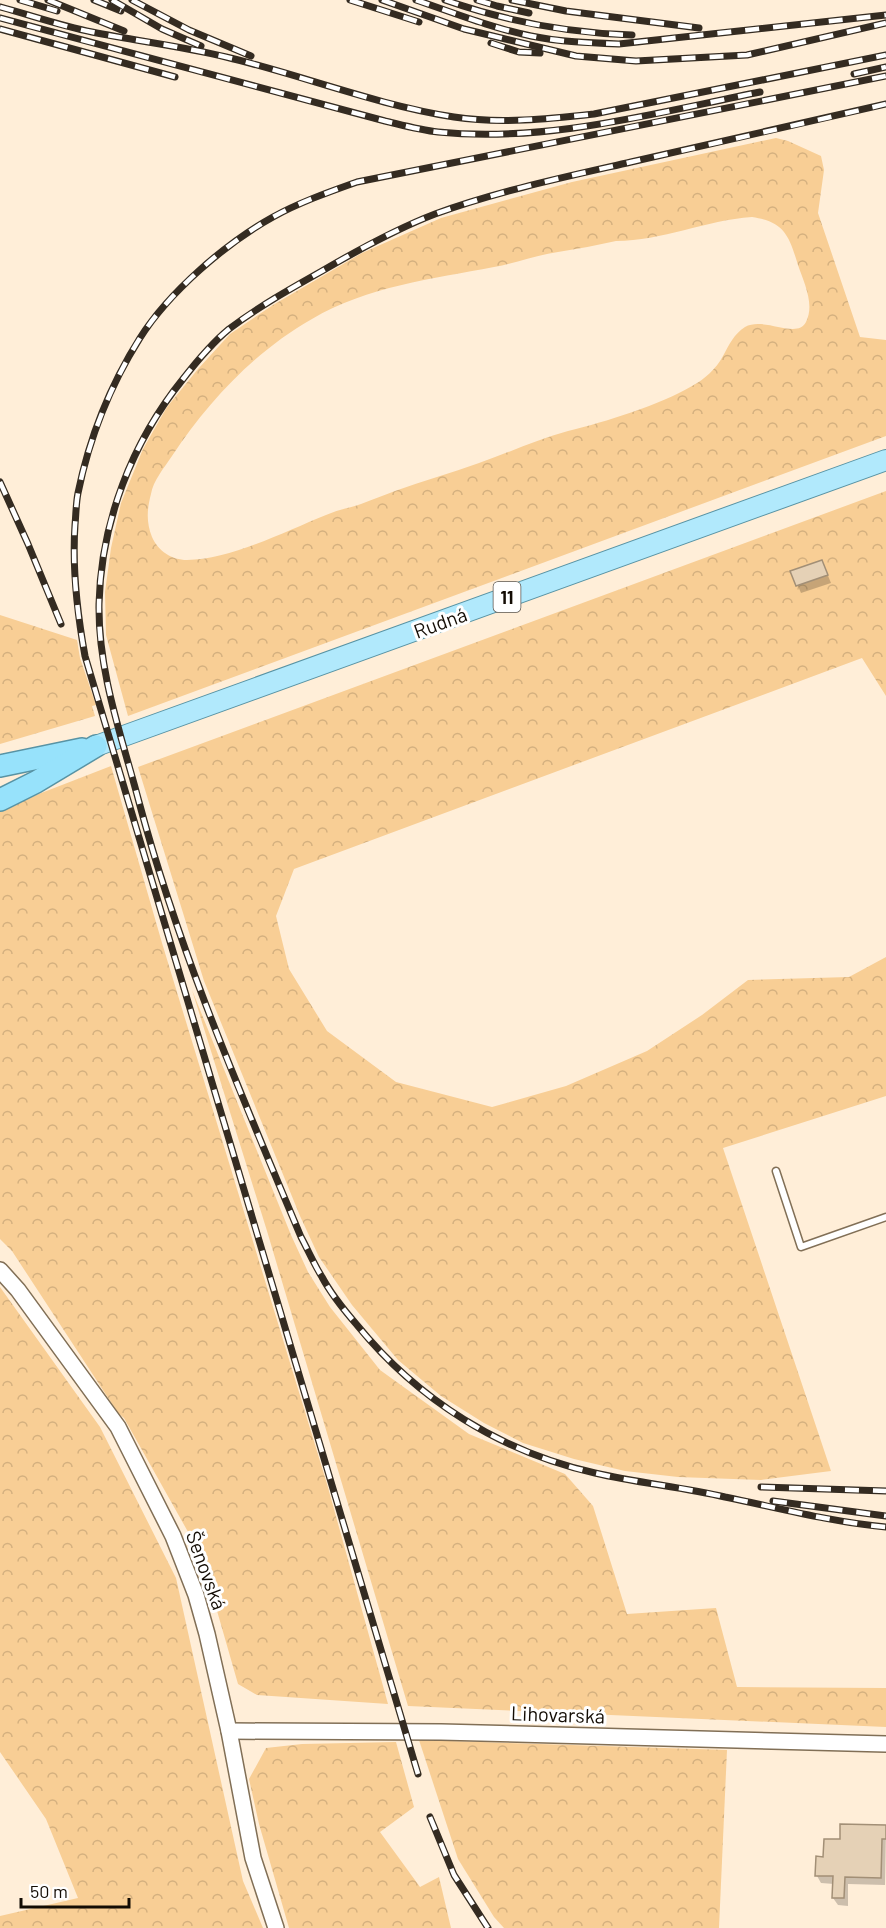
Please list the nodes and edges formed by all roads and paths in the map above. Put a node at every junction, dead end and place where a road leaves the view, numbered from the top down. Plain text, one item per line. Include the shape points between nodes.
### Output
1 (886, 460) edge
2 (96, 746) junction
3 (0, 768) edge
4 (0, 798) edge
5 (776, 1171) dead end
6 (886, 1217) edge
7 (0, 1270) edge
8 (229, 1731) junction
9 (886, 1744) edge
10 (276, 1928) edge

1 - 2 main road, Rudná / 11
2 - 3 highway, 11
2 - 4 highway, 11 via 36,782
5 - 6 lane via 801,1247
7 - 8 street, Šenovská via 118,1427 173,1536 196,1594
8 - 9 street, Lihovarská via 441,1732
8 - 10 street, Šenovská via 253,1858

